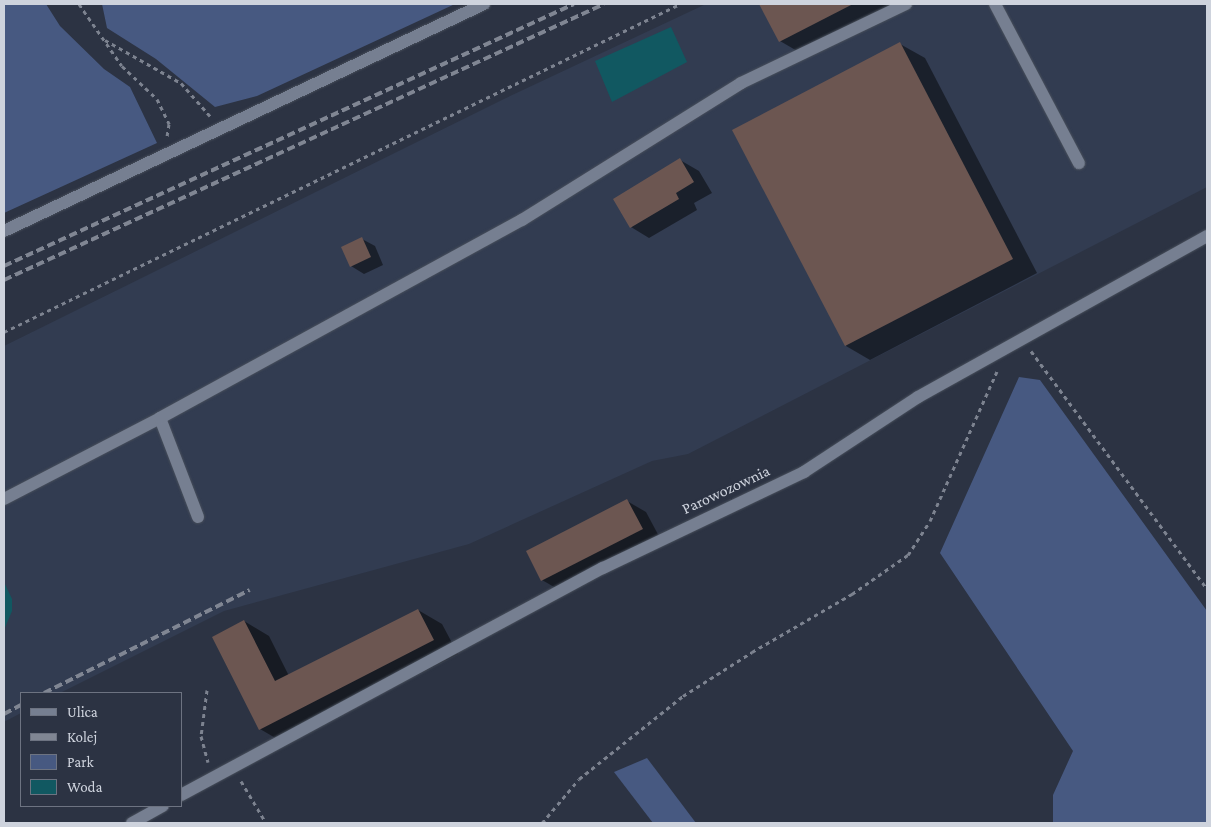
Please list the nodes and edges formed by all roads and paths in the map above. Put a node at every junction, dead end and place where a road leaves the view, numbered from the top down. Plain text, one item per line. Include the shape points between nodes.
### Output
1 (79, 4) edge
2 (484, 4) edge
3 (680, 4) edge
4 (906, 4) edge
5 (995, 4) edge
6 (103, 38) junction
7 (223, 127) junction
8 (164, 155) junction
9 (1079, 163) dead end
10 (4, 231) edge
11 (1207, 236) edge
12 (4, 332) edge
13 (1023, 340) junction
14 (1007, 350) junction
15 (160, 418) junction
16 (4, 499) edge
17 (198, 517) dead end
18 (1207, 589) edge
19 (206, 690) dead end
20 (232, 767) junction
21 (212, 777) junction
22 (182, 794) edge
23 (161, 807) edge
24 (132, 823) edge
25 (266, 823) edge
26 (544, 823) edge

1 - 6 path
2 - 7 street
3 - 12 path
4 - 15 street via 741,83 522,220
5 - 9 street
6 - 7 path via 181,83
6 - 8 path via 122,66 157,99 169,124
7 - 8 street
8 - 10 street
11 - 13 street, Parowozownia
13 - 14 street, Parowozownia
13 - 18 path
14 - 20 street, Parowozownia via 918,397 804,472 675,531
14 - 26 path via 930,521 908,555 852,594 683,696 579,780 564,794
15 - 16 street
15 - 17 street
19 - 21 path via 201,736
20 - 21 street
20 - 25 path
21 - 22 street
23 - 24 street

